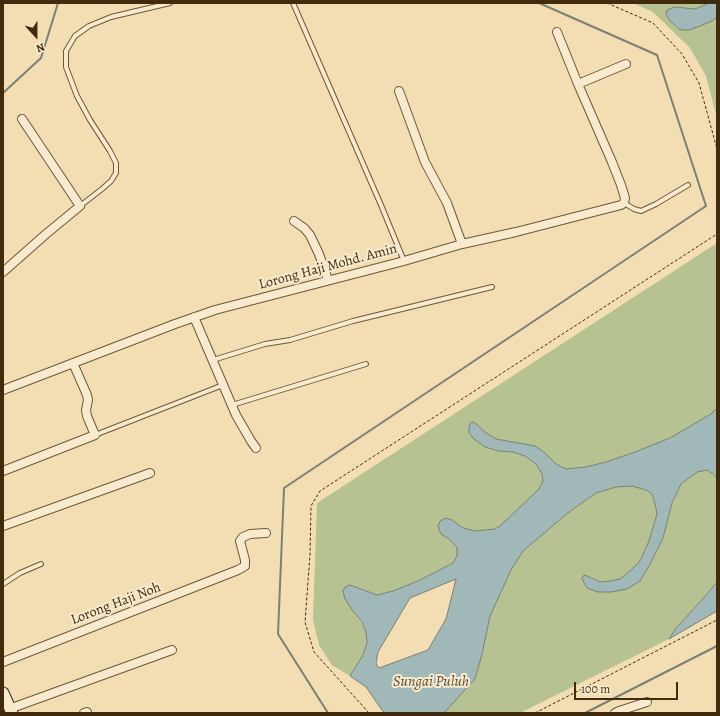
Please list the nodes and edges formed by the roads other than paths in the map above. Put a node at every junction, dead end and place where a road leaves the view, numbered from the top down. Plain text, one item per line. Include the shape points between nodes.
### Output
1 (170, 3) edge
2 (293, 3) edge
3 (557, 32) dead end
4 (626, 64) dead end
5 (578, 84) junction
6 (399, 91) dead end
7 (22, 119) dead end
8 (688, 185) dead end
9 (624, 203) junction
10 (80, 206) junction
11 (294, 221) dead end
12 (462, 244) junction
13 (404, 260) junction
14 (3, 272) edge
15 (328, 280) junction
16 (492, 286) dead end
17 (194, 317) junction
18 (213, 360) junction
19 (73, 362) junction
20 (366, 364) dead end
21 (223, 384) junction
22 (3, 390) edge
23 (232, 405) junction
24 (95, 435) junction
25 (256, 448) dead end
26 (3, 470) edge
27 (150, 473) dead end
28 (3, 526) edge
29 (266, 533) dead end
30 (41, 564) dead end
31 (3, 584) edge
32 (172, 650) dead end
33 (3, 662) edge
34 (3, 693) edge
35 (647, 702) dead end
36 (10, 711) edge
37 (615, 713) edge

1 - 10 lane via 111,17 89,26 75,36 66,51 66,67 77,96 116,163 116,173 111,181
2 - 13 lane
3 - 5 street
4 - 5 street
5 - 9 street via 612,162 625,198
6 - 12 street via 425,162 447,203
7 - 10 street
8 - 9 lane via 641,210
9 - 12 street, Lorong Haji Mohd. Amin
10 - 14 street
11 - 15 street via 310,234
12 - 13 street, Lorong Haji Mohd. Amin
13 - 15 street, Lorong Haji Mohd. Amin
15 - 17 street, Lorong Haji Mohd. Amin
16 - 18 lane via 353,321 290,340 264,344
17 - 18 street
17 - 19 street, Lorong Haji Mohd. Amin
18 - 21 street
19 - 22 street, Lorong Haji Mohd. Amin
19 - 24 street via 88,395 87,416
20 - 23 lane
21 - 23 street
21 - 24 lane
23 - 25 street
24 - 26 street
27 - 28 street
29 - 33 street, Lorong Haji Noh via 243,537 240,541 245,560 244,566 238,570
30 - 31 lane
32 - 36 street
34 - 36 street
35 - 37 street

